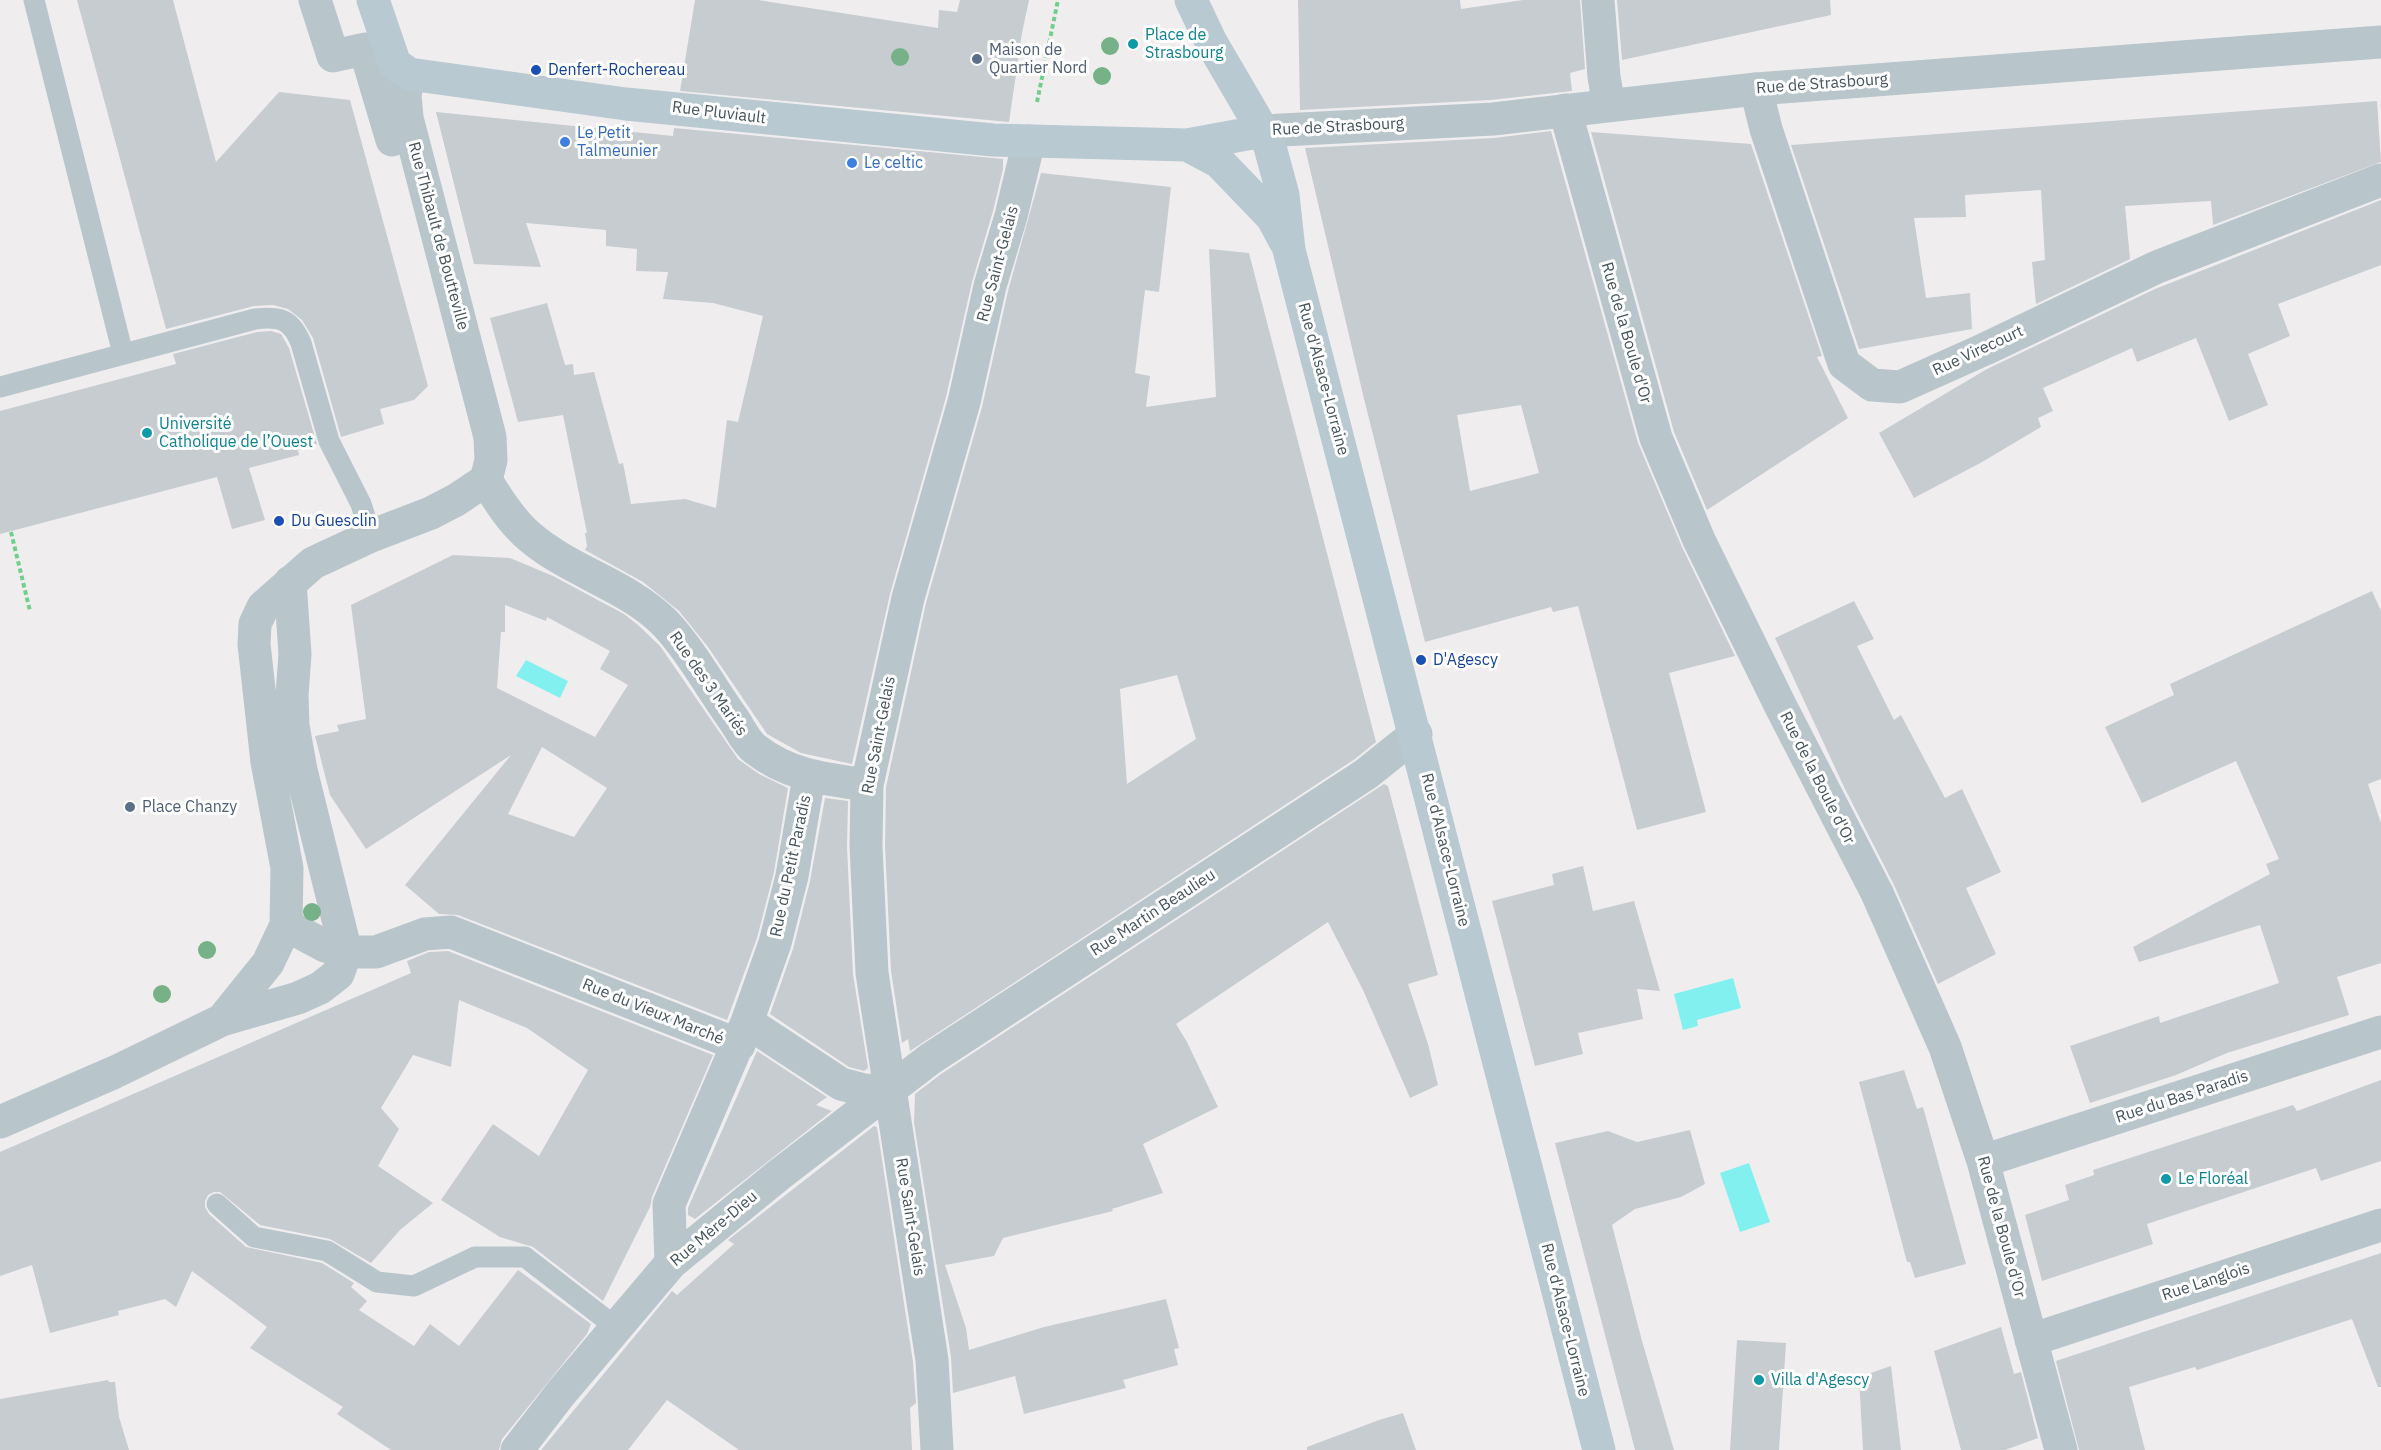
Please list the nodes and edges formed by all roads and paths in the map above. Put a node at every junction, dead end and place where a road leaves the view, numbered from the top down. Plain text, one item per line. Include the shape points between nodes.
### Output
1 (34, 0) edge
2 (315, 0) edge
3 (373, 0) edge
4 (1058, 0) edge
5 (1191, 0) edge
6 (1598, 0) edge
7 (2381, 42) edge
8 (409, 75) junction
9 (1756, 89) junction
10 (1609, 105) junction
11 (1565, 110) junction
12 (1263, 131) junction
13 (392, 140) dead end
14 (1029, 141) junction
15 (1187, 145) junction
16 (2381, 180) edge
17 (1289, 250) junction
18 (123, 354) junction
19 (0, 387) edge
20 (486, 480) junction
21 (11, 532) dead end
22 (371, 536) junction
23 (290, 582) junction
24 (30, 611) dead end
25 (1416, 734) junction
26 (809, 777) junction
27 (867, 785) junction
28 (286, 925) junction
29 (346, 952) junction
30 (222, 1020) junction
31 (2381, 1032) edge
32 (743, 1034) junction
33 (891, 1092) junction
34 (0, 1122) edge
35 (1983, 1161) junction
36 (217, 1204) dead end
37 (2381, 1225) edge
38 (671, 1263) junction
39 (617, 1328) junction
40 (2031, 1340) junction
41 (1596, 1449) edge
42 (517, 1450) edge
43 (937, 1450) edge
44 (2061, 1450) edge

1 - 18 lane
2 - 13 street via 333,56 365,49
3 - 8 main road via 395,64
4 - 14 path
5 - 12 main road
6 - 10 street
7 - 9 street, Rue de Strasbourg
8 - 14 main road, Rue Pluviault via 626,104
8 - 20 street, Rue Thibault de Boutteville via 405,95 407,118 490,437 491,460
9 - 10 street, Rue de Strasbourg
9 - 16 street, Rue Virecourt via 1844,364 1872,385 1900,387 2157,267
10 - 11 street, Rue de Strasbourg
11 - 12 street, Rue de Strasbourg via 1493,119
11 - 35 street, Rue de la Boule d'Or via 1656,438 1709,561 1877,893 1945,1047
12 - 15 main road
12 - 17 main road via 1278,174
14 - 15 main road
14 - 27 street, Rue Saint-Gelais via 964,402 908,598
15 - 17 main road via 1219,162 1272,217
17 - 25 main road, Rue d'Alsace-Lorraine
18 - 19 lane
18 - 22 lane via 255,319 272,317 285,321 295,329 302,343 329,441 361,504
20 - 22 street via 431,513
20 - 26 street, Rue des 3 Mariés via 499,502 530,537 566,562 631,597 663,621 683,644 753,748
21 - 24 path
22 - 23 street via 313,563
23 - 28 street via 263,607 255,624 254,644 267,762 287,868
23 - 29 street via 295,654 293,726
25 - 33 street, Rue Martin Beaulieu via 1366,774 930,1059
25 - 41 main road, Rue d'Alsace-Lorraine
26 - 27 street, Rue des 3 Mariés
26 - 32 street, Rue du Petit Paradis via 775,943
27 - 33 street, Rue Saint-Gelais via 866,856 873,973
28 - 29 street via 325,946
28 - 30 street via 268,963
29 - 30 street via 338,974 320,988
29 - 32 street, Rue du Vieux Marché via 376,952 425,934 451,932
30 - 34 street
31 - 35 street, Rue du Bas Paradis
32 - 33 street, Rue du Vieux Marché via 841,1084
32 - 38 street, Rue du Petit Paradis via 669,1204
33 - 38 street, Rue Mère-Dieu via 820,1143
33 - 43 street, Rue Saint-Gelais via 932,1360
35 - 40 street, Rue de la Boule d'Or
36 - 39 lane via 254,1237 327,1251 377,1282 414,1286 475,1257 525,1257
37 - 40 street, Rue Langlois
38 - 39 street, Rue Mère-Dieu
39 - 42 street, Rue Mère-Dieu
40 - 44 street, Rue de la Boule d'Or

